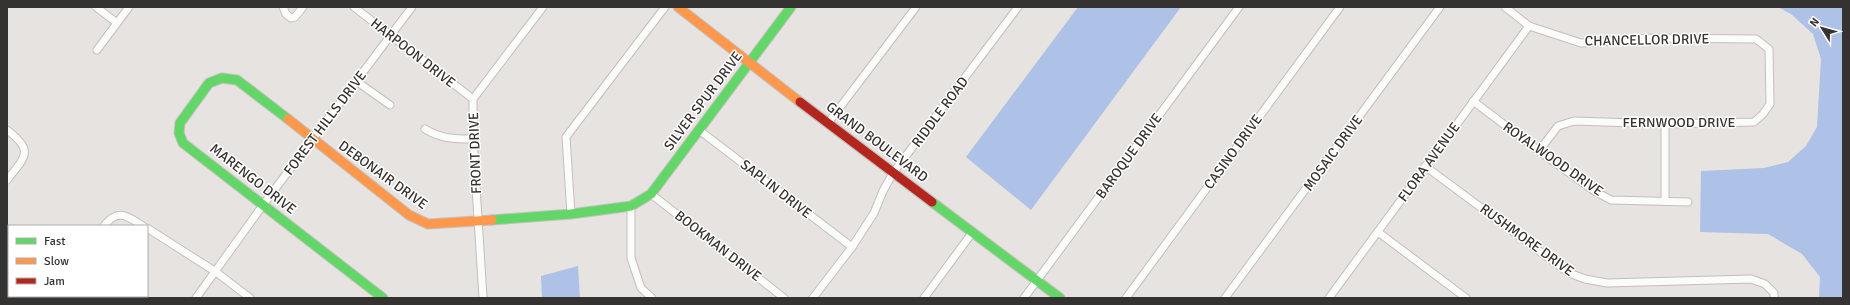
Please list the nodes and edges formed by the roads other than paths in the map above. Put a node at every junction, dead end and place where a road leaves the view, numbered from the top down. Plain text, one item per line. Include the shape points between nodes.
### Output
1 (96, 7) edge
2 (129, 7) edge
3 (283, 7) edge
4 (303, 7) edge
5 (354, 7) edge
6 (412, 7) edge
7 (542, 7) edge
8 (665, 7) edge
9 (678, 7) edge
10 (791, 7) edge
11 (916, 7) edge
12 (1018, 7) edge
13 (1239, 7) edge
14 (1340, 7) edge
15 (1440, 7) edge
16 (1505, 7) edge
17 (117, 23) junction
18 (1529, 26) junction
19 (391, 36) junction
20 (1769, 49) joint
21 (97, 50) dead end
22 (750, 61) junction
23 (237, 80) joint
24 (356, 81) junction
25 (473, 99) junction
26 (1473, 101) junction
27 (390, 105) dead end
28 (828, 123) junction
29 (1665, 124) junction
30 (425, 129) dead end
31 (7, 130) edge
32 (699, 130) junction
33 (473, 139) junction
34 (313, 140) junction
35 (1540, 151) junction
36 (1425, 166) junction
37 (893, 173) junction
38 (7, 180) edge
39 (651, 194) junction
40 (1665, 201) junction
41 (1688, 202) dead end
42 (263, 204) junction
43 (631, 206) junction
44 (571, 214) junction
45 (478, 222) junction
46 (105, 225) edge
47 (142, 225) edge
48 (148, 229) edge
49 (1378, 232) junction
50 (972, 233) junction
51 (852, 247) junction
52 (216, 272) junction
53 (1036, 281) junction
54 (196, 298) edge
55 (250, 298) edge
56 (383, 298) edge
57 (483, 298) edge
58 (652, 298) edge
59 (784, 298) edge
60 (813, 298) edge
61 (924, 298) edge
62 (1024, 298) edge
63 (1060, 298) edge
64 (1126, 298) edge
65 (1225, 298) edge
66 (1329, 298) edge
67 (1466, 298) edge
68 (1774, 298) edge

1 - 17 street
2 - 17 street
3 - 4 street via 283,11 291,18
5 - 19 street, HARPOON DRIVE
6 - 19 street, FOREST HILLS DRIVE
7 - 25 street, FRONT DRIVE
8 - 44 street via 566,137
9 - 22 street, GRAND BOULEVARD
10 - 22 street, SILVER SPUR DRIVE
11 - 28 street
12 - 37 street, RIDDLE ROAD
13 - 53 street, BAROQUE DRIVE
14 - 64 street, CASINO DRIVE
15 - 65 street, MOSAIC DRIVE
16 - 18 street, CHANCELLOR DRIVE
17 - 21 street
18 - 20 street, CHANCELLOR DRIVE via 1581,43 1653,38 1756,39
18 - 26 street, FLORA AVENUE
19 - 24 street, FOREST HILLS DRIVE
19 - 25 street, HARPOON DRIVE
20 - 29 street, FERNWOOD DRIVE via 1770,104 1754,122
22 - 28 street, GRAND BOULEVARD
22 - 32 street, SILVER SPUR DRIVE
23 - 34 street, DEBONAIR DRIVE
23 - 42 street, MARENGO DRIVE via 222,78 209,83 180,123 179,133 183,143
24 - 27 street
24 - 34 street, FOREST HILLS DRIVE
25 - 33 street, FRONT DRIVE
26 - 35 street, ROYALWOOD DRIVE
26 - 36 street, FLORA AVENUE
28 - 37 street, GRAND BOULEVARD
29 - 35 street, FERNWOOD DRIVE via 1574,121 1558,126
29 - 40 street
30 - 33 street via 448,139
31 - 38 street via 20,140 25,157
32 - 39 street, SILVER SPUR DRIVE
32 - 51 street, SAPLIN DRIVE
33 - 45 street, FRONT DRIVE
34 - 42 street, FOREST HILLS DRIVE
34 - 45 street, DEBONAIR DRIVE via 409,214 428,224
35 - 40 street, ROYALWOOD DRIVE via 1611,200
36 - 49 street, FLORA AVENUE
36 - 68 street, RUSHMORE DRIVE via 1570,273 1585,279 1607,283 1751,279 1765,284 1774,293
37 - 50 street, GRAND BOULEVARD
37 - 51 street, RIDDLE ROAD via 874,213
39 - 43 street, SILVER SPUR DRIVE
39 - 59 street, BOOKMAN DRIVE
40 - 41 street, ROYALWOOD DRIVE
42 - 52 street, FOREST HILLS DRIVE
42 - 56 street, MARENGO DRIVE
43 - 44 street, DEBONAIR DRIVE
43 - 58 street via 632,258 641,288
44 - 45 street, DEBONAIR DRIVE
45 - 57 street, FRONT DRIVE
46 - 47 street via 111,217 120,215 128,216
48 - 52 street
49 - 66 street, FLORA AVENUE
49 - 67 street
50 - 53 street, GRAND BOULEVARD
50 - 61 street
51 - 60 street, RIDDLE ROAD
52 - 54 street, FOREST HILLS DRIVE
52 - 55 street
53 - 62 street, BAROQUE DRIVE
53 - 63 street, GRAND BOULEVARD

